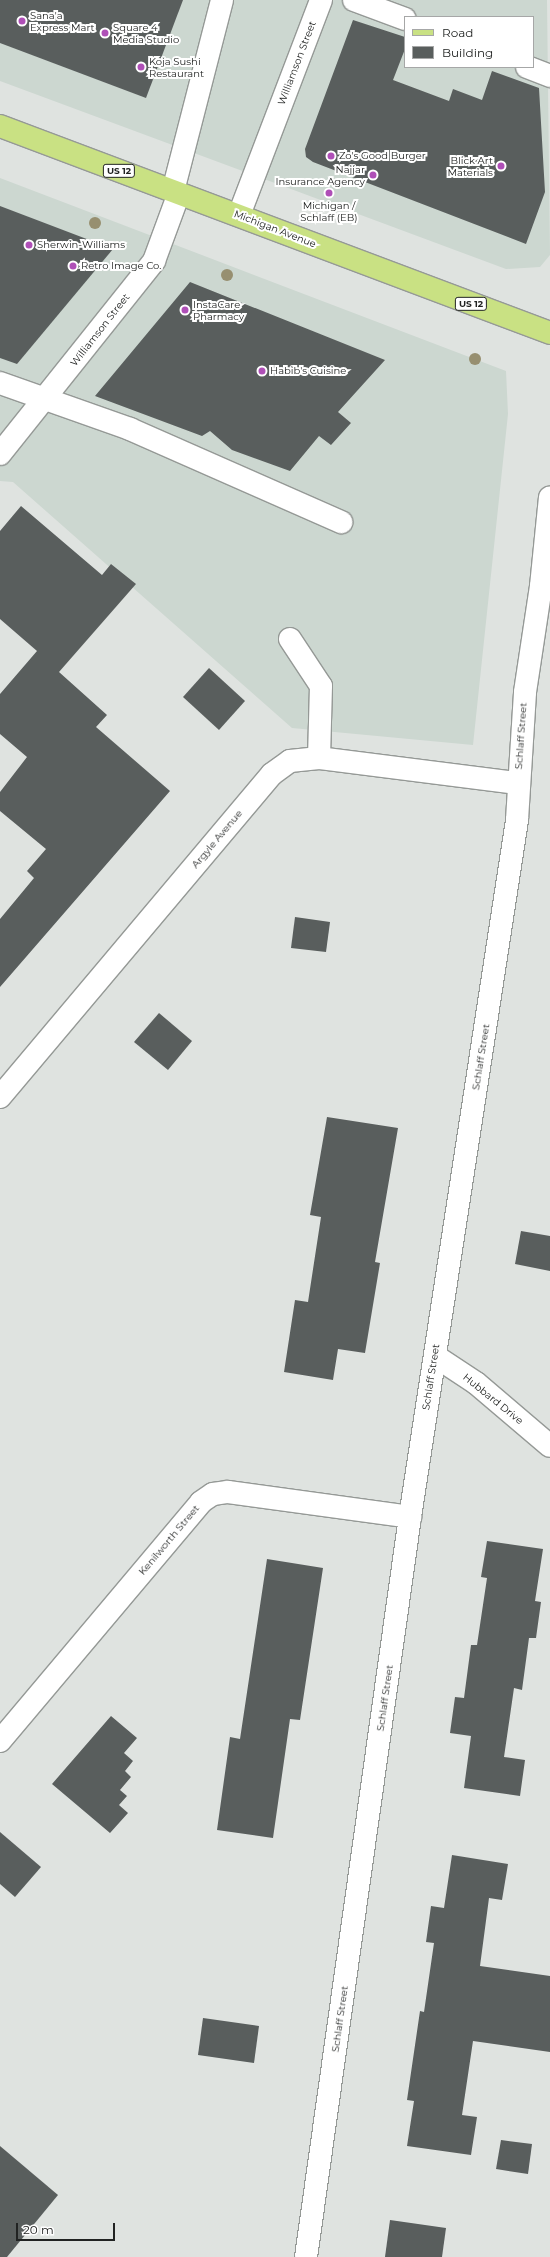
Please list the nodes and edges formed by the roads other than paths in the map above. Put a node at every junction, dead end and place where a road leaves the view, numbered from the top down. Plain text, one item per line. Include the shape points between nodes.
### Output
1 (222, 0) edge
2 (321, 0) edge
3 (354, 0) edge
4 (404, 19) edge
5 (530, 68) edge
6 (550, 76) edge
7 (0, 126) edge
8 (176, 192) junction
9 (238, 216) junction
10 (550, 333) edge
11 (0, 383) edge
12 (46, 399) junction
13 (0, 454) edge
14 (550, 497) edge
15 (341, 522) dead end
16 (545, 588) edge
17 (290, 639) dead end
18 (320, 758) junction
19 (518, 783) junction
20 (0, 1097) edge
21 (435, 1356) junction
22 (550, 1446) edge
23 (410, 1517) junction
24 (0, 1741) edge
25 (306, 2257) edge

1 - 8 street, Williamson Street
2 - 9 street, Williamson Street
3 - 4 street
5 - 6 street
7 - 8 main road, Michigan Avenue / US 12
8 - 9 main road, Michigan Avenue / US 12
8 - 12 street, Williamson Street via 154,261
9 - 10 main road, Michigan Avenue / US 12
11 - 12 street
12 - 13 street, Williamson Street
12 - 15 street via 130,429
14 - 16 street, Schlaff Street
16 - 19 street, Schlaff Street via 524,692
17 - 18 street via 321,686
18 - 19 street, Argyle Avenue
18 - 20 street, Argyle Avenue via 290,761 272,774
19 - 21 street, Schlaff Street via 517,820
21 - 22 street, Hubbard Drive via 476,1383
21 - 23 street, Schlaff Street
23 - 24 street, Kenilworth Street via 228,1492 213,1494 200,1502
23 - 25 street, Schlaff Street

